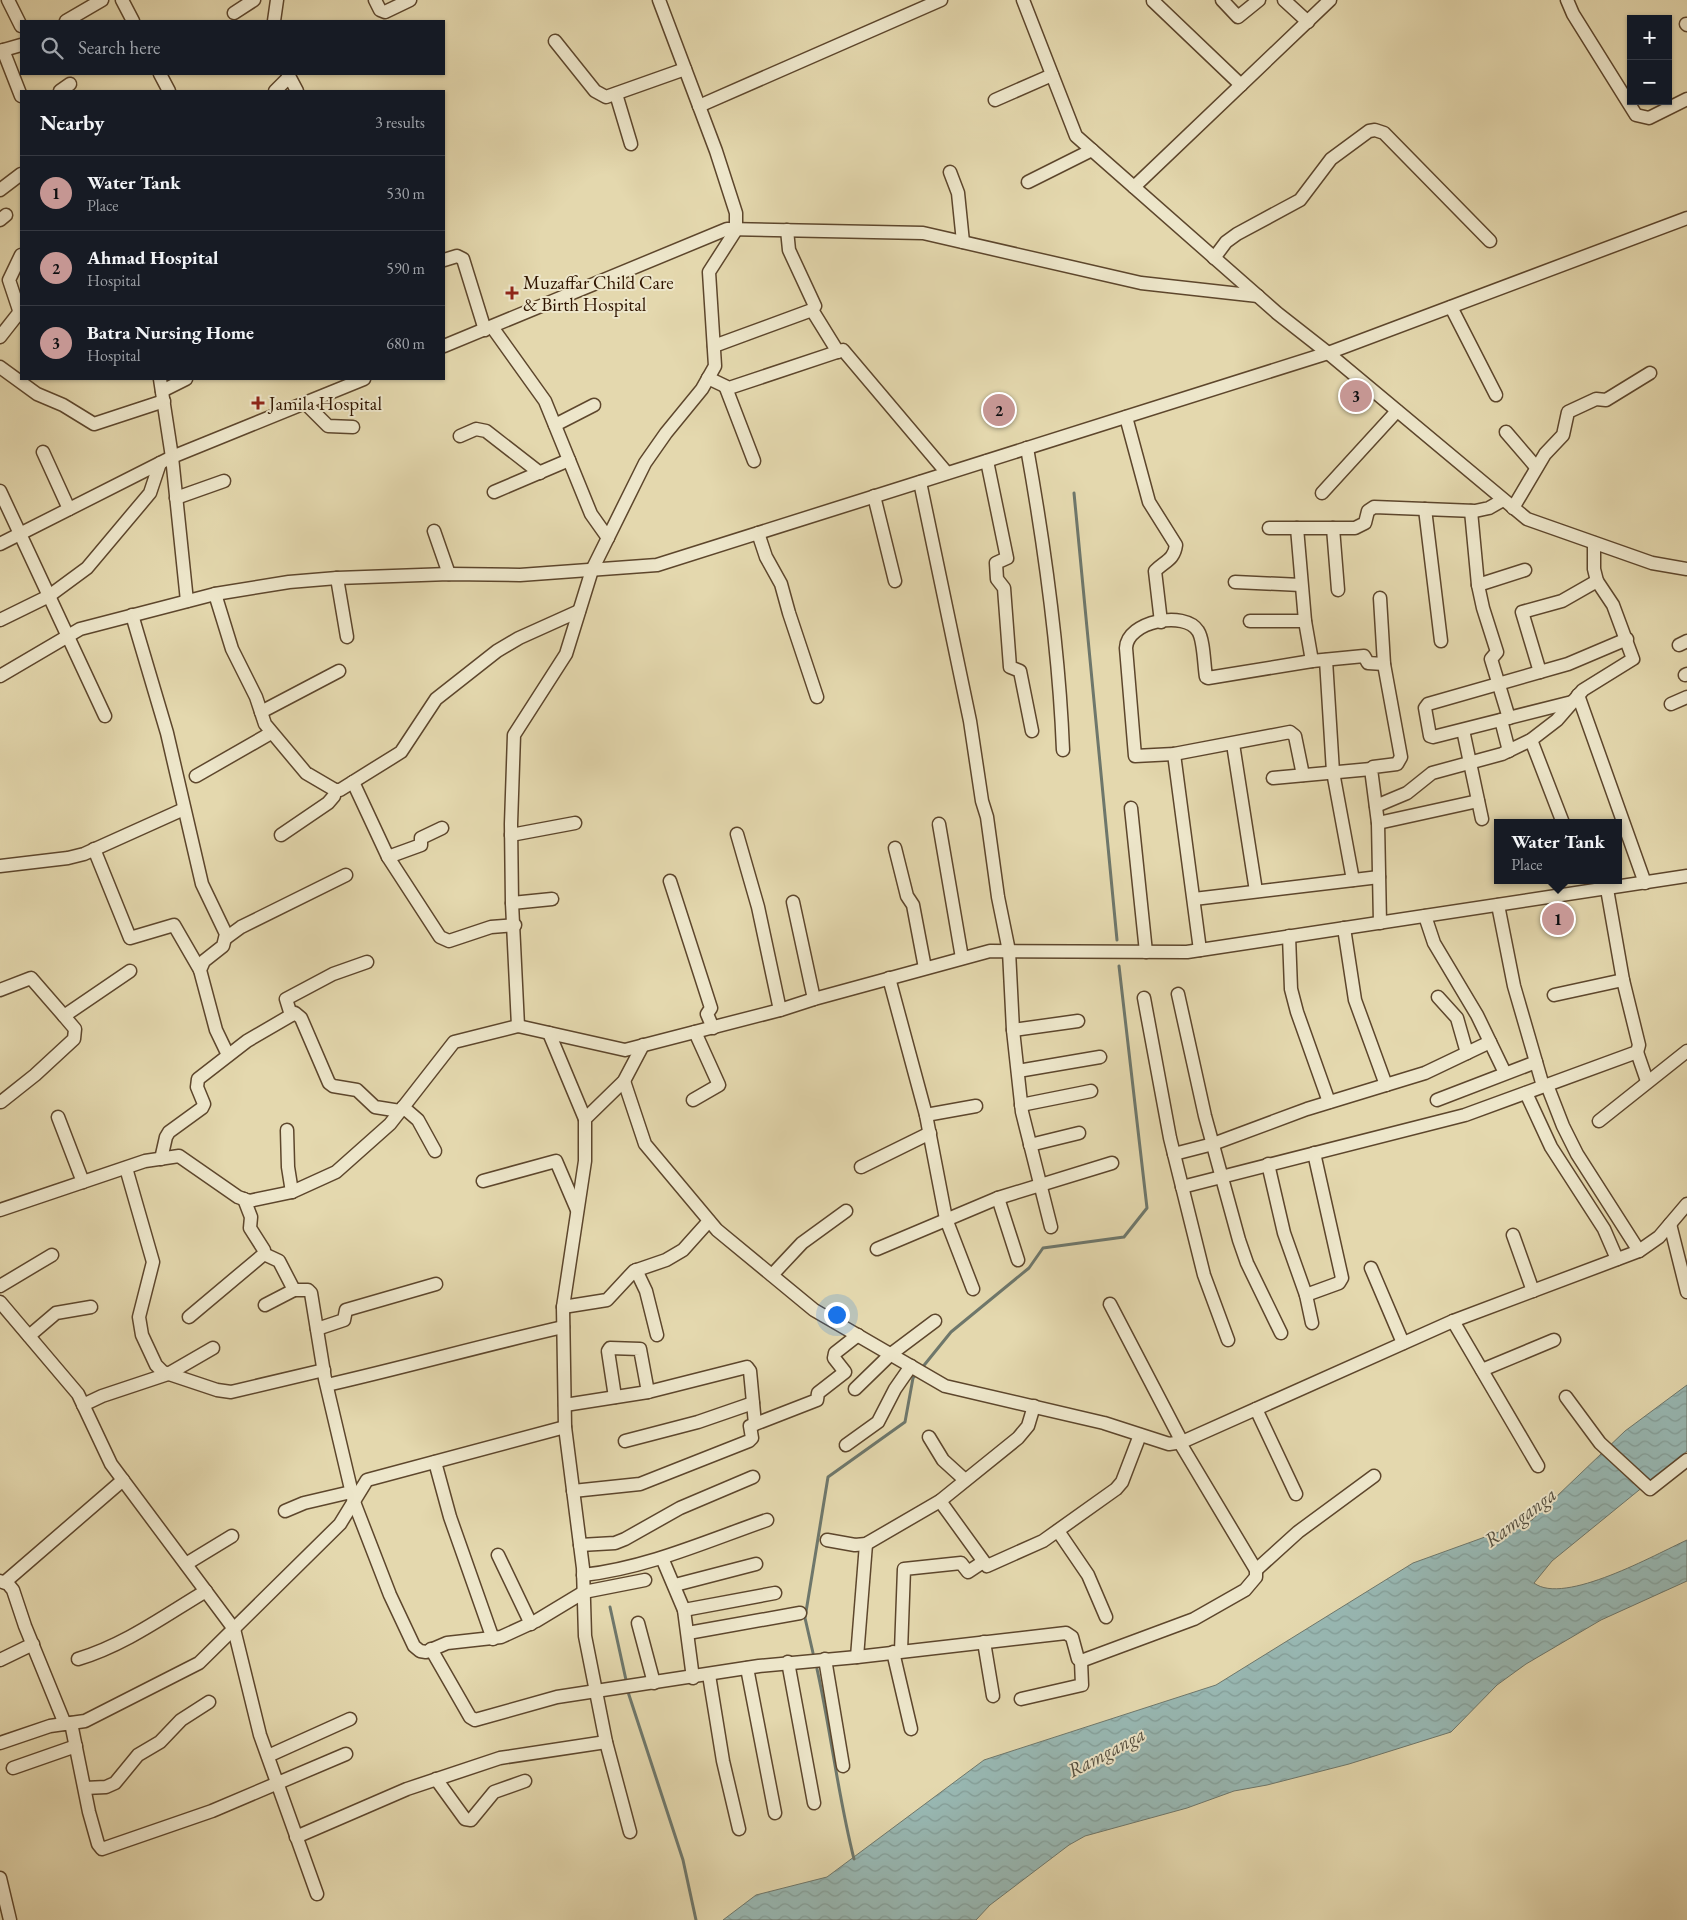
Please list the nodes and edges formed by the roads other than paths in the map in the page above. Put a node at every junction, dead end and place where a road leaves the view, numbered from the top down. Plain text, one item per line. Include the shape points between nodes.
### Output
1 (8, 0) edge
2 (102, 0) edge
3 (122, 0) edge
4 (254, 0) edge
5 (277, 0) edge
6 (375, 0) edge
7 (410, 0) edge
8 (659, 0) edge
9 (941, 0) edge
10 (1023, 0) edge
11 (1222, 0) edge
12 (1259, 0) edge
13 (1284, 0) edge
14 (1330, 0) edge
15 (1567, 0) edge
16 (1153, 1) dead end
17 (234, 13) dead end
18 (68, 20) edge
19 (132, 20) edge
20 (274, 20) edge
21 (1308, 22) junction
22 (20, 24) edge
23 (555, 41) dead end
24 (20, 45) edge
25 (2, 51) edge
26 (685, 69) junction
27 (161, 75) edge
28 (288, 75) edge
29 (1052, 75) junction
30 (1241, 85) junction
31 (168, 90) edge
32 (276, 90) edge
33 (297, 90) edge
34 (20, 94) edge
35 (616, 94) junction
36 (995, 100) dead end
37 (1687, 100) edge
38 (699, 106) junction
39 (631, 144) dead end
40 (1092, 150) junction
41 (950, 172) dead end
42 (20, 175) edge
43 (1028, 182) dead end
44 (1134, 187) junction
45 (0, 190) edge
46 (1687, 218) edge
47 (736, 230) junction
48 (787, 230) junction
49 (1490, 241) dead end
50 (962, 242) junction
51 (20, 256) edge
52 (1214, 258) junction
53 (445, 260) edge
54 (1258, 296) junction
55 (1451, 307) junction
56 (812, 310) junction
57 (18, 318) edge
58 (489, 328) junction
59 (0, 337) edge
60 (445, 346) edge
61 (714, 346) junction
62 (838, 352) junction
63 (1328, 353) junction
64 (0, 367) edge
65 (1650, 373) dead end
66 (708, 378) junction
67 (184, 380) edge
68 (356, 380) edge
69 (726, 388) junction
70 (162, 390) edge
71 (1496, 395) dead end
72 (305, 403) junction
73 (594, 405) dead end
74 (1398, 411) junction
75 (1126, 417) junction
76 (555, 425) junction
77 (353, 427) dead end
78 (1506, 432) dead end
79 (460, 436) dead end
80 (1027, 448) junction
81 (43, 452) dead end
82 (166, 460) junction
83 (569, 460) junction
84 (754, 460) dead end
85 (987, 461) junction
86 (1536, 468) junction
87 (540, 473) junction
88 (947, 474) junction
89 (224, 481) dead end
90 (920, 482) junction
91 (0, 491) edge
92 (494, 492) dead end
93 (1322, 493) dead end
94 (874, 496) junction
95 (176, 498) junction
96 (1508, 504) junction
97 (70, 509) junction
98 (1425, 509) junction
99 (1471, 511) junction
100 (1269, 528) dead end
101 (1297, 528) junction
102 (1332, 528) junction
103 (434, 531) dead end
104 (20, 534) junction
105 (758, 534) junction
106 (608, 538) junction
107 (1594, 543) junction
108 (0, 544) edge
109 (1687, 568) edge
110 (592, 570) junction
111 (1525, 570) dead end
112 (449, 574) junction
113 (336, 578) junction
114 (895, 581) dead end
115 (1597, 581) junction
116 (1235, 582) dead end
117 (1301, 584) junction
118 (1478, 585) junction
119 (1338, 590) dead end
120 (215, 594) junction
121 (48, 596) junction
122 (1380, 598) dead end
123 (187, 601) junction
124 (579, 611) junction
125 (132, 616) junction
126 (0, 620) edge
127 (1250, 621) dead end
128 (1305, 621) junction
129 (1161, 622) junction
130 (66, 637) junction
131 (347, 637) dead end
132 (1627, 639) junction
133 (1440, 642) dead end
134 (1326, 660) junction
135 (1312, 662) junction
136 (1384, 664) junction
137 (339, 671) dead end
138 (1540, 672) junction
139 (0, 676) edge
140 (1500, 685) junction
141 (817, 697) dead end
142 (1687, 697) edge
143 (1575, 699) junction
144 (1672, 704) dead end
145 (261, 712) junction
146 (105, 716) dead end
147 (1505, 719) junction
148 (1463, 730) junction
149 (1032, 731) dead end
150 (271, 733) junction
151 (1531, 740) junction
152 (1233, 744) junction
153 (1063, 750) dead end
154 (1509, 751) junction
155 (1174, 754) junction
156 (1471, 762) junction
157 (1371, 769) junction
158 (1334, 772) junction
159 (1303, 775) junction
160 (196, 776) dead end
161 (1273, 778) dead end
162 (352, 782) junction
163 (335, 790) junction
164 (1478, 801) junction
165 (1376, 806) junction
166 (1131, 808) dead end
167 (184, 809) junction
168 (1482, 819) dead end
169 (1561, 819) edge
170 (1621, 819) edge
171 (575, 823) dead end
172 (1378, 823) junction
173 (1622, 823) edge
174 (939, 824) dead end
175 (442, 828) dead end
176 (737, 834) dead end
177 (281, 835) dead end
178 (511, 835) junction
179 (895, 848) dead end
180 (94, 849) junction
181 (388, 857) junction
182 (0, 866) edge
183 (346, 875) dead end
184 (1687, 876) edge
185 (1379, 877) junction
186 (1353, 880) junction
187 (670, 881) dead end
188 (1645, 883) junction
189 (1588, 886) edge
190 (1607, 888) junction
191 (1256, 892) junction
192 (552, 899) dead end
193 (1194, 900) junction
194 (793, 902) dead end
195 (512, 903) junction
196 (1498, 905) junction
197 (1425, 916) junction
198 (1380, 923) junction
199 (515, 925) junction
200 (1344, 928) junction
201 (1289, 936) junction
202 (226, 938) junction
203 (1200, 950) junction
204 (1009, 951) junction
205 (1146, 952) junction
206 (962, 958) junction
207 (367, 962) dead end
208 (924, 968) junction
209 (200, 970) junction
210 (130, 971) dead end
211 (889, 978) junction
212 (1623, 980) junction
213 (0, 990) edge
214 (1178, 994) dead end
215 (1554, 995) dead end
216 (1438, 997) dead end
217 (814, 998) junction
218 (1144, 998) dead end
219 (780, 1010) junction
220 (291, 1015) junction
221 (64, 1016) junction
222 (1078, 1021) dead end
223 (518, 1026) junction
224 (713, 1028) junction
225 (1013, 1030) junction
226 (695, 1032) junction
227 (549, 1033) junction
228 (1490, 1042) junction
229 (644, 1045) junction
230 (1687, 1051) edge
231 (1637, 1052) junction
232 (1467, 1053) junction
233 (228, 1055) junction
234 (1100, 1057) dead end
235 (1536, 1062) junction
236 (1018, 1071) junction
237 (1505, 1074) junction
238 (624, 1081) junction
239 (1647, 1081) junction
240 (1386, 1085) junction
241 (1545, 1086) junction
242 (1091, 1091) dead end
243 (1526, 1093) junction
244 (693, 1100) dead end
245 (1437, 1100) dead end
246 (1, 1102) edge
247 (1329, 1102) junction
248 (1021, 1105) junction
249 (976, 1106) dead end
250 (401, 1109) junction
251 (926, 1115) junction
252 (58, 1118) dead end
253 (585, 1119) junction
254 (1599, 1121) dead end
255 (287, 1130) dead end
256 (930, 1133) junction
257 (1079, 1133) dead end
258 (1213, 1144) junction
259 (1030, 1146) junction
260 (434, 1151) dead end
261 (1314, 1153) junction
262 (1174, 1154) junction
263 (161, 1159) junction
264 (1112, 1163) dead end
265 (1268, 1164) junction
266 (861, 1167) dead end
267 (126, 1168) junction
268 (1222, 1176) junction
269 (483, 1181) dead end
270 (84, 1182) junction
271 (1040, 1183) junction
272 (1182, 1187) junction
273 (292, 1192) junction
274 (998, 1198) junction
275 (244, 1199) junction
276 (1687, 1204) edge
277 (0, 1210) edge
278 (577, 1210) junction
279 (846, 1211) dead end
280 (946, 1219) junction
281 (710, 1221) junction
282 (1670, 1224) junction
283 (1050, 1227) dead end
284 (1513, 1235) dead end
285 (877, 1249) dead end
286 (1639, 1251) junction
287 (264, 1254) junction
288 (52, 1255) dead end
289 (1617, 1259) junction
290 (1018, 1260) dead end
291 (1371, 1268) dead end
292 (636, 1270) junction
293 (772, 1275) junction
294 (436, 1284) dead end
295 (0, 1286) edge
296 (973, 1289) dead end
297 (294, 1290) junction
298 (1534, 1291) junction
299 (1687, 1292) edge
300 (1306, 1295) junction
301 (0, 1303) edge
302 (1110, 1304) dead end
303 (265, 1305) dead end
304 (91, 1307) dead end
305 (563, 1307) junction
306 (189, 1317) dead end
307 (935, 1321) dead end
308 (1453, 1321) junction
309 (1312, 1323) dead end
310 (563, 1327) junction
311 (317, 1329) junction
312 (1281, 1333) dead end
313 (657, 1335) dead end
314 (30, 1336) junction
315 (858, 1336) junction
316 (1228, 1340) dead end
317 (1554, 1340) dead end
318 (1403, 1343) junction
319 (213, 1348) dead end
320 (890, 1354) junction
321 (914, 1368) junction
322 (324, 1370) junction
323 (1482, 1370) junction
324 (168, 1374) junction
325 (327, 1384) junction
326 (855, 1389) dead end
327 (648, 1392) junction
328 (615, 1397) junction
329 (1566, 1397) dead end
330 (753, 1403) junction
331 (84, 1405) junction
332 (565, 1406) junction
333 (1034, 1406) junction
334 (1256, 1409) junction
335 (755, 1424) junction
336 (565, 1427) junction
337 (1140, 1435) junction
338 (929, 1438) dead end
339 (625, 1441) dead end
340 (1181, 1442) junction
341 (846, 1445) dead end
342 (1687, 1460) edge
343 (435, 1462) junction
344 (1538, 1466) dead end
345 (1374, 1476) dead end
346 (753, 1478) dead end
347 (123, 1480) junction
348 (965, 1480) junction
349 (573, 1491) junction
350 (1296, 1494) dead end
351 (352, 1497) junction
352 (940, 1501) junction
353 (285, 1511) dead end
354 (767, 1520) dead end
355 (1058, 1531) junction
356 (232, 1536) dead end
357 (827, 1540) dead end
358 (866, 1544) junction
359 (580, 1545) junction
360 (498, 1555) dead end
361 (662, 1558) junction
362 (982, 1562) junction
363 (186, 1564) junction
364 (756, 1564) dead end
365 (1256, 1570) junction
366 (583, 1575) junction
367 (645, 1580) dead end
368 (2, 1582) edge
369 (675, 1585) junction
370 (206, 1591) junction
371 (584, 1592) junction
372 (776, 1594) dead end
373 (684, 1610) junction
374 (800, 1613) dead end
375 (1106, 1617) dead end
376 (638, 1623) dead end
377 (531, 1624) junction
378 (234, 1629) junction
379 (688, 1633) junction
380 (493, 1639) junction
381 (984, 1642) junction
382 (32, 1644) junction
383 (431, 1649) junction
384 (897, 1652) junction
385 (857, 1657) junction
386 (78, 1659) dead end
387 (824, 1659) junction
388 (0, 1660) edge
389 (1081, 1661) junction
390 (788, 1662) junction
391 (747, 1668) junction
392 (709, 1675) junction
393 (693, 1678) junction
394 (654, 1683) junction
395 (596, 1691) junction
396 (992, 1696) dead end
397 (1021, 1699) dead end
398 (210, 1702) dead end
399 (350, 1719) dead end
400 (68, 1723) junction
401 (912, 1729) dead end
402 (606, 1742) junction
403 (0, 1743) edge
404 (76, 1746) junction
405 (346, 1754) dead end
406 (268, 1756) junction
407 (843, 1766) dead end
408 (13, 1768) dead end
409 (436, 1779) junction
410 (525, 1781) dead end
411 (278, 1784) junction
412 (85, 1788) junction
413 (814, 1803) dead end
414 (775, 1813) dead end
415 (739, 1829) dead end
416 (630, 1832) dead end
417 (296, 1837) junction
418 (0, 1878) edge
419 (317, 1894) dead end
420 (10, 1920) edge

1 - 22 street
2 - 18 street
3 - 19 street
4 - 17 street
5 - 20 street
6 - 7 street via 382,12
8 - 26 street
9 - 38 street
10 - 29 street
11 - 12 street via 1238,17
13 - 21 street
14 - 21 street
15 - 37 street via 1636,115 1649,118
16 - 30 street
21 - 30 street
23 - 35 street via 594,91 606,97
24 - 25 street
25 - 34 street
26 - 35 street
26 - 38 street
27 - 31 street
28 - 32 street
28 - 33 street
29 - 36 street
29 - 40 street via 1076,136
30 - 44 street
35 - 39 street
38 - 47 street via 736,213
40 - 43 street
40 - 44 street
41 - 50 street via 958,193
42 - 45 street
44 - 52 street
46 - 55 street
47 - 48 street
47 - 58 street via 727,229
47 - 61 street via 709,272
48 - 50 street via 923,233
48 - 56 street via 789,250 816,304
49 - 52 street via 1384,133 1375,130 1368,131 1331,159 1300,200 1237,234
50 - 54 street via 1140,283
51 - 57 street via 9,280 19,310
52 - 54 street
53 - 58 street via 457,256 463,260
54 - 63 street
55 - 63 street
55 - 71 street
56 - 61 street
56 - 62 street
57 - 59 street
58 - 60 street
58 - 76 street via 534,384
61 - 66 street via 715,366
62 - 69 street
62 - 88 street via 843,350
63 - 74 street
63 - 75 street
64 - 70 street via 38,394 94,424
65 - 86 street via 1606,400 1596,399 1568,412 1563,435
66 - 69 street
66 - 106 street via 645,463
67 - 70 street
68 - 72 street
69 - 84 street
70 - 82 street
72 - 77 street via 328,426
72 - 82 street
73 - 76 street
74 - 93 street
74 - 96 street
75 - 80 street
75 - 129 street via 1149,502 1176,545 1174,555 1155,571
76 - 83 street
78 - 86 street
79 - 87 street via 476,429 486,431
80 - 85 street
80 - 153 street via 1059,667
81 - 97 street
82 - 95 street
82 - 97 street
82 - 121 street via 150,493 87,568
83 - 87 street
83 - 106 street via 591,514
85 - 88 street
85 - 149 street via 1007,558 996,563 997,579 1004,588 1010,667 1020,671
86 - 96 street
87 - 92 street
88 - 90 street
89 - 95 street
90 - 94 street
90 - 204 street via 970,721
91 - 104 street
94 - 105 street
94 - 114 street
95 - 123 street
96 - 99 street
96 - 107 street via 1527,520
97 - 104 street
98 - 99 street
98 - 102 street via 1374,507 1370,508 1361,526
98 - 133 street
99 - 118 street
100 - 101 street
101 - 102 street
101 - 117 street
102 - 119 street
103 - 112 street
104 - 108 street
104 - 121 street
105 - 110 street via 657,566
105 - 141 street via 766,558 781,584
106 - 110 street
107 - 109 street via 1652,563
107 - 115 street
110 - 112 street via 520,575
110 - 124 street
111 - 118 street
112 - 113 street
113 - 120 street
113 - 131 street
115 - 132 street via 1614,605
115 - 138 street via 1562,601 1522,612
116 - 117 street
117 - 128 street
118 - 140 street via 1497,652 1491,658
120 - 123 street
120 - 145 street via 232,649
121 - 126 street
121 - 130 street
122 - 136 street
123 - 125 street
124 - 162 street via 496,651 436,700 401,752
124 - 178 street via 566,654 514,736
125 - 130 street via 80,629
125 - 167 street
127 - 128 street
128 - 135 street
129 - 135 street via 1182,619 1197,629 1206,678
129 - 155 street via 1140,626 1126,644 1133,753 1138,757
130 - 139 street
130 - 146 street
132 - 138 street
132 - 143 street via 1633,659 1590,684
134 - 135 street
134 - 136 street via 1364,656 1368,663
134 - 158 street
136 - 157 street via 1400,760 1397,764
137 - 145 street
138 - 140 street
140 - 147 street
140 - 148 street via 1426,706 1431,736
142 - 144 street
143 - 147 street
143 - 151 street
143 - 170 street
145 - 150 street
147 - 148 street
147 - 154 street
148 - 156 street
150 - 160 street
150 - 163 street via 306,773
151 - 154 street
151 - 169 street
152 - 155 street
152 - 159 street via 1293,733
152 - 191 street
154 - 156 street
155 - 193 street
156 - 164 street
156 - 165 street via 1432,773 1407,793
157 - 158 street
157 - 165 street
158 - 159 street
158 - 186 street
159 - 161 street
162 - 163 street
162 - 181 street
163 - 177 street via 332,800
164 - 168 street
164 - 172 street
165 - 172 street
166 - 205 street
167 - 180 street
167 - 202 street via 202,884
171 - 178 street
172 - 185 street
173 - 188 street
174 - 206 street
175 - 181 street via 421,838 420,845
176 - 219 street via 758,907
178 - 195 street
179 - 208 street via 907,896 913,905
180 - 182 street via 68,858
180 - 209 street via 130,938 174,926
181 - 199 street via 445,941 490,928
183 - 202 street
184 - 188 street
185 - 186 street
185 - 198 street
186 - 191 street
187 - 224 street via 711,1008 707,1014
188 - 190 street
189 - 190 street
189 - 196 street
190 - 212 street
191 - 193 street
192 - 195 street
193 - 203 street
194 - 217 street
195 - 199 street
196 - 197 street
196 - 235 street via 1514,986
197 - 198 street
197 - 228 street via 1437,950 1470,1002
198 - 200 street
199 - 223 street
200 - 201 street
200 - 240 street via 1355,1000
201 - 203 street
201 - 247 street via 1292,989 1297,1012
202 - 209 street via 223,946 204,961
203 - 205 street
204 - 205 street
204 - 206 street via 990,951
204 - 225 street
206 - 208 street
207 - 220 street via 286,998
208 - 211 street
209 - 233 street via 216,1030
210 - 221 street
211 - 217 street
211 - 251 street
212 - 215 street
212 - 231 street via 1640,1045
213 - 221 street via 31,978
214 - 258 street
216 - 232 street via 1457,1018
217 - 219 street
218 - 262 street
219 - 224 street
220 - 233 street
220 - 250 street via 298,1014 301,1018 328,1082 333,1086 357,1090 375,1107
221 - 246 street via 75,1030 74,1039
222 - 225 street
223 - 227 street
223 - 250 street via 454,1042
224 - 226 street
225 - 236 street
226 - 229 street
226 - 244 street via 719,1085
227 - 229 street via 625,1050
227 - 253 street
228 - 232 street
228 - 237 street
229 - 238 street
230 - 239 street
231 - 239 street
231 - 241 street
232 - 240 street via 1425,1073
233 - 263 street via 198,1078 197,1086 204,1104 166,1136
234 - 236 street
235 - 237 street
235 - 241 street
236 - 248 street
237 - 245 street
238 - 253 street
238 - 281 street via 645,1144
239 - 254 street
240 - 247 street
241 - 243 street
241 - 286 street via 1577,1154
242 - 248 street
243 - 261 street via 1465,1115
243 - 289 street via 1551,1147 1604,1228
247 - 258 street
248 - 259 street
249 - 251 street
250 - 260 street via 418,1120
250 - 273 street via 390,1124 336,1172
251 - 256 street
252 - 270 street
253 - 278 street via 585,1161
255 - 273 street
256 - 266 street
256 - 280 street
257 - 259 street
258 - 262 street
258 - 268 street
259 - 271 street
261 - 265 street
261 - 300 street via 1342,1278 1339,1283
262 - 272 street
263 - 267 street
263 - 275 street via 179,1156
264 - 271 street
265 - 268 street
265 - 300 street via 1284,1233
267 - 270 street
267 - 324 street via 153,1262 140,1310 140,1328 156,1365
268 - 272 street
268 - 312 street via 1247,1264
269 - 278 street via 556,1161
270 - 277 street
271 - 274 street
271 - 283 street
272 - 316 street via 1204,1274
273 - 275 street
274 - 280 street
274 - 290 street
275 - 287 street via 251,1216 250,1228
276 - 282 street
278 - 305 street
279 - 293 street via 802,1243
280 - 285 street
280 - 296 street
281 - 292 street via 674,1256
281 - 293 street
282 - 286 street via 1659,1237
282 - 299 street
284 - 298 street
286 - 289 street
287 - 297 street via 279,1261
287 - 306 street
288 - 295 street
289 - 298 street
291 - 318 street
292 - 305 street via 607,1300
292 - 313 street via 646,1291
293 - 315 street via 814,1310
294 - 311 street via 346,1310 344,1320
297 - 303 street
297 - 311 street via 311,1293
298 - 308 street
300 - 309 street
301 - 314 street
302 - 340 street
304 - 314 street via 56,1313
305 - 310 street
307 - 320 street
308 - 318 street
308 - 323 street
310 - 325 street
310 - 332 street
311 - 322 street
314 - 331 street
315 - 320 street
315 - 335 street via 834,1354 844,1373 818,1393 815,1402
317 - 323 street
318 - 334 street
319 - 324 street
320 - 321 street
320 - 326 street
321 - 333 street via 945,1386
321 - 341 street via 895,1389 878,1422
322 - 324 street via 231,1392
322 - 325 street
323 - 344 street
324 - 331 street
325 - 351 street
327 - 328 street
327 - 328 street via 640,1350 610,1348
327 - 330 street via 747,1367
328 - 332 street
329 - 342 street via 1600,1444 1649,1488 1653,1489
330 - 335 street
330 - 339 street via 698,1422
331 - 347 street via 111,1464
332 - 336 street
333 - 337 street
333 - 348 street via 1023,1433
334 - 340 street
334 - 350 street
335 - 349 street via 750,1426 752,1438 749,1441 682,1468 626,1487
336 - 343 street
336 - 349 street
337 - 340 street via 1170,1444
337 - 355 street via 1120,1486
338 - 348 street via 943,1460
340 - 365 street
343 - 351 street via 367,1480
343 - 380 street via 450,1517
345 - 365 street via 1298,1532
346 - 359 street via 680,1508 615,1543
347 - 363 street
347 - 368 street
348 - 352 street
349 - 359 street
351 - 353 street via 304,1504
351 - 378 street via 340,1524
351 - 383 street via 390,1595 414,1646 423,1652
352 - 358 street
352 - 362 street
354 - 361 street
355 - 362 street via 987,1566
355 - 375 street via 1088,1575
356 - 363 street
357 - 358 street
358 - 385 street
359 - 366 street
360 - 377 street
361 - 366 street via 612,1572
361 - 369 street
362 - 384 street via 968,1572 961,1563 904,1569
363 - 370 street
364 - 369 street
365 - 389 street via 1256,1577 1245,1590 1194,1619
366 - 371 street
367 - 371 street
368 - 382 street via 13,1590
369 - 373 street
370 - 378 street
370 - 386 street via 119,1644
371 - 377 street
371 - 395 street via 585,1636
372 - 373 street
373 - 379 street
374 - 379 street
376 - 394 street
377 - 380 street
378 - 400 street via 199,1664 85,1721
378 - 406 street
379 - 393 street
380 - 383 street via 447,1643
381 - 384 street
381 - 389 street via 1066,1633 1072,1637
381 - 396 street
382 - 388 street
382 - 400 street
383 - 395 street via 475,1720 556,1697
384 - 385 street
384 - 401 street
385 - 387 street
387 - 390 street
387 - 407 street
389 - 397 street via 1082,1685
390 - 391 street
390 - 413 street
391 - 392 street
391 - 414 street
392 - 393 street
392 - 415 street via 723,1761
393 - 394 street
394 - 395 street
395 - 402 street
398 - 412 street via 181,1720 160,1742 138,1755 115,1783
399 - 406 street
400 - 403 street
400 - 404 street
402 - 409 street via 514,1754
402 - 416 street
404 - 408 street
404 - 412 street
405 - 411 street
406 - 411 street
409 - 410 street via 465,1818 471,1820 494,1792
409 - 417 street
411 - 412 street via 106,1849 98,1844 88,1812
411 - 417 street
417 - 419 street
418 - 420 street

